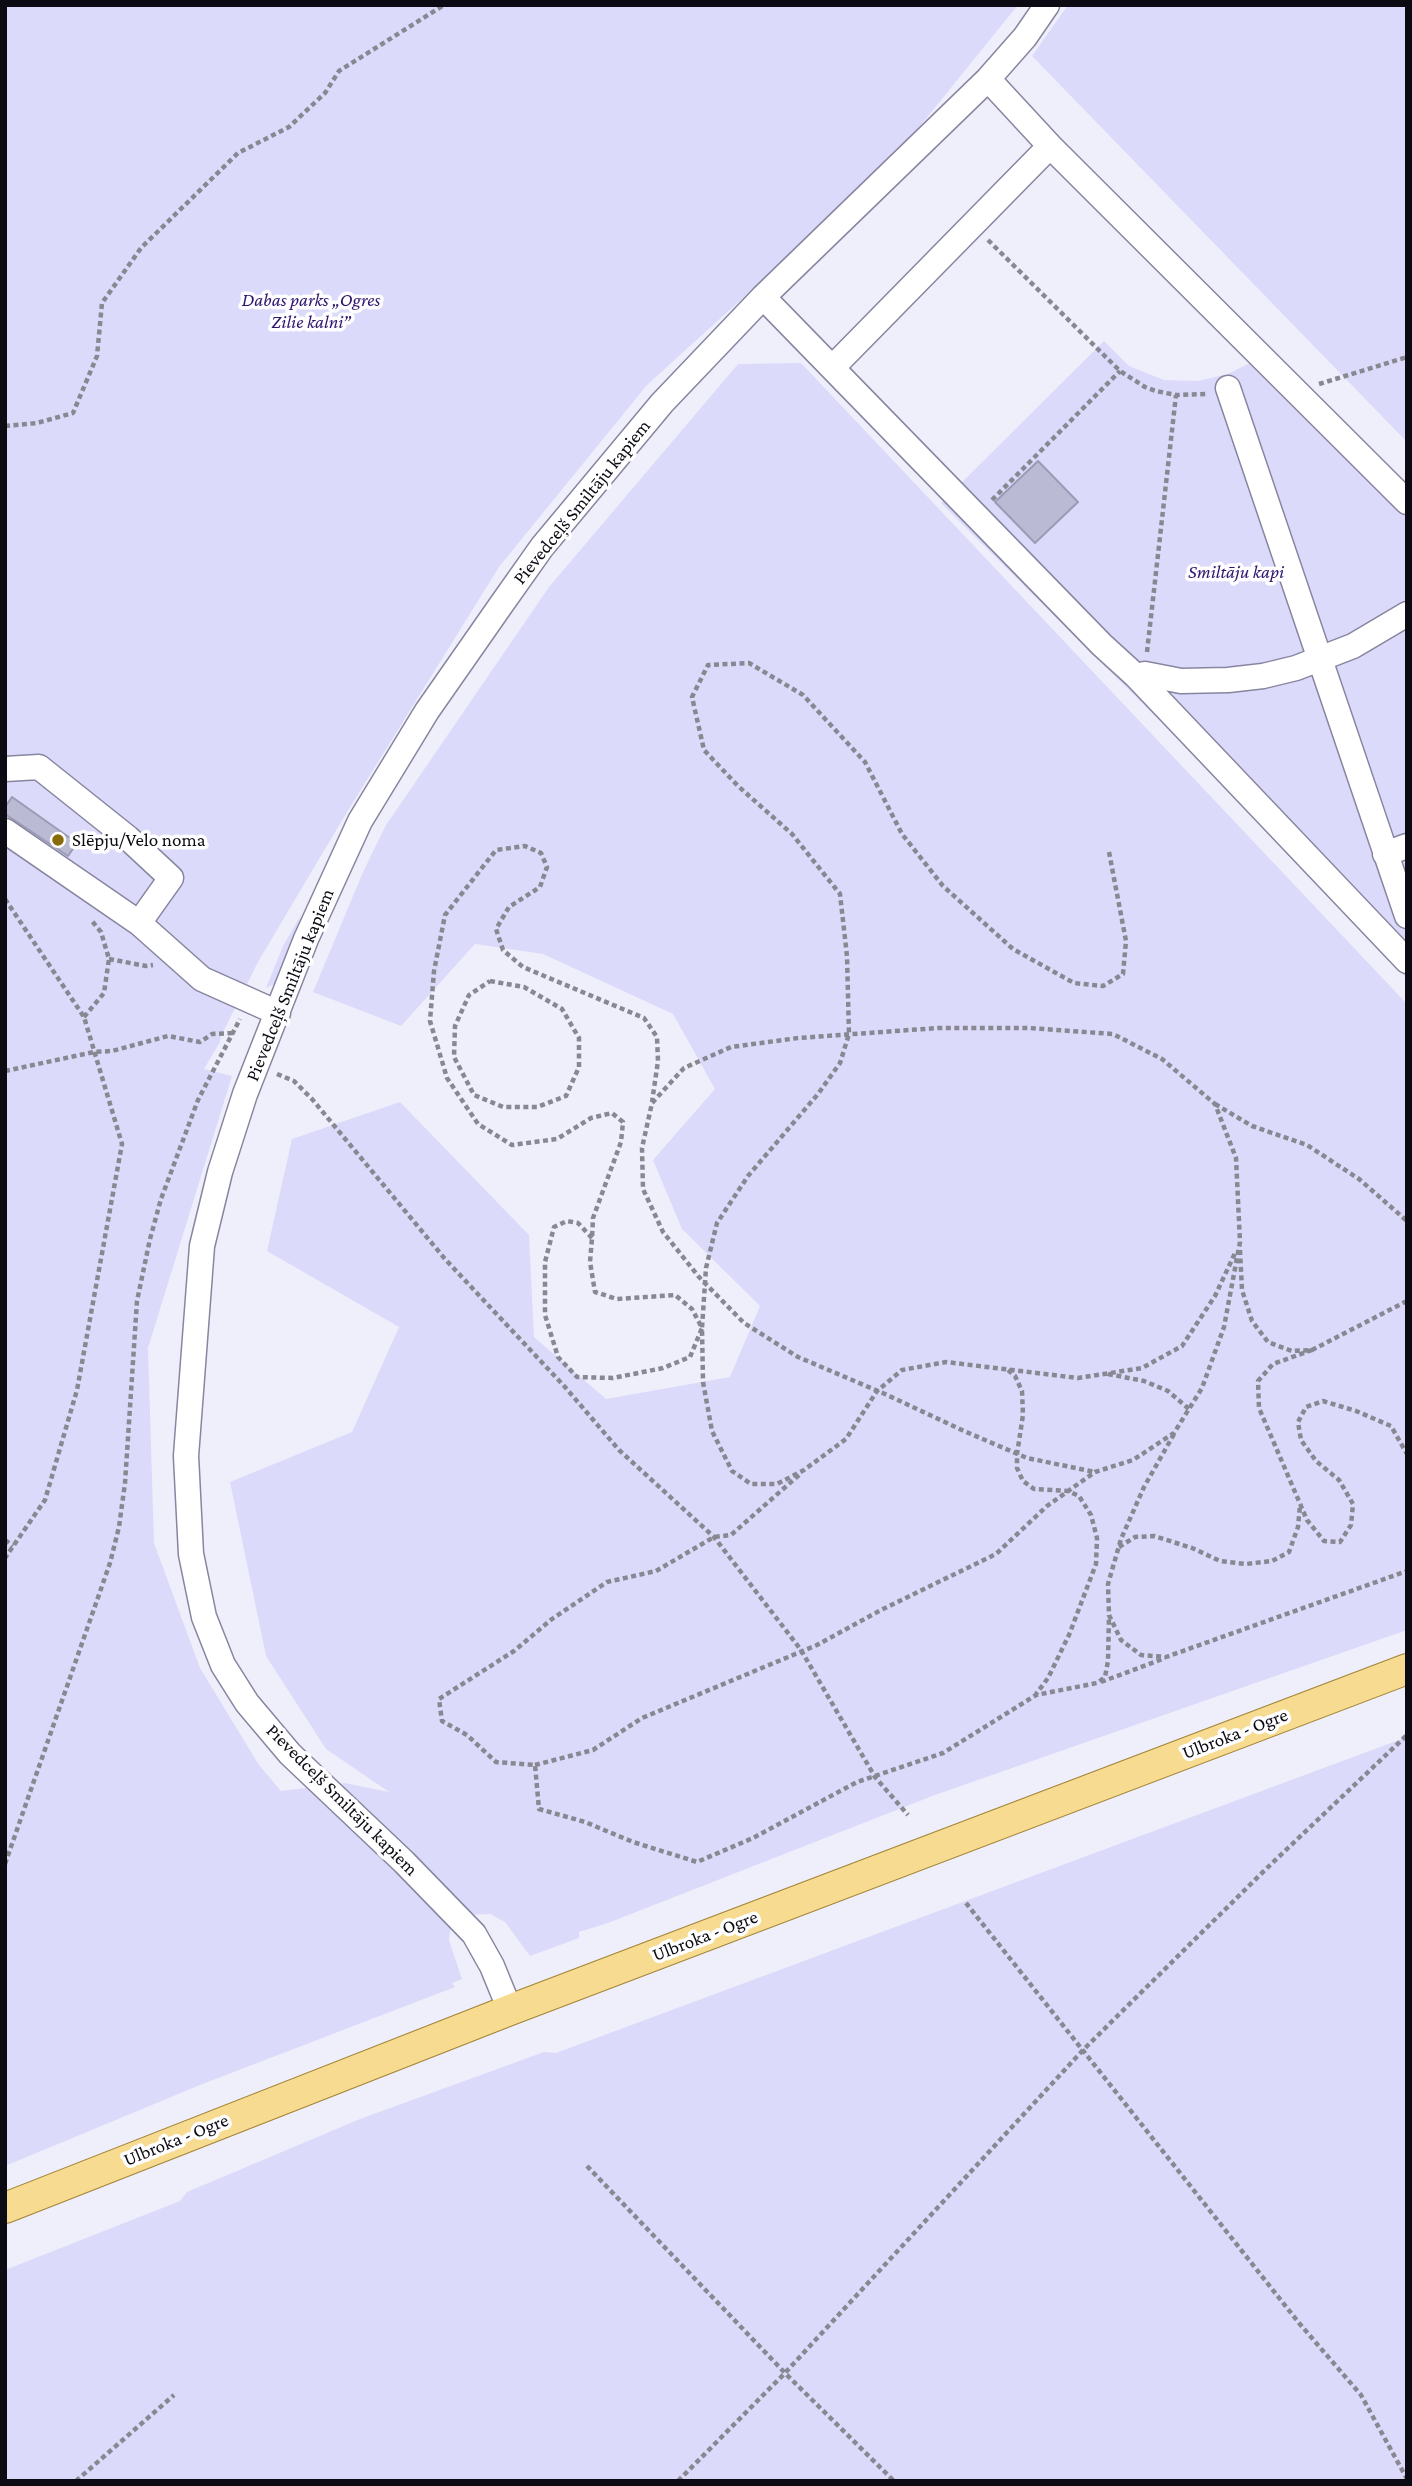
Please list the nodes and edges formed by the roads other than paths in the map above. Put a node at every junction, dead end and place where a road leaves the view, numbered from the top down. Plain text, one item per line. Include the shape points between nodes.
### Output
1 (1047, 5) edge
2 (988, 79) junction
3 (1050, 146) junction
4 (763, 297) junction
5 (833, 368) junction
6 (1228, 388) road end
7 (1407, 502) edge
8 (1407, 614) edge
9 (1320, 659) junction
10 (1140, 675) junction
11 (5, 769) edge
12 (5, 831) edge
13 (1396, 850) edge
14 (1407, 916) edge
15 (139, 923) junction
16 (1407, 961) edge
17 (278, 1013) junction
18 (1407, 1669) edge
19 (510, 2010) junction
20 (5, 2207) edge

1 - 2 street, Pievedceļš Smiltāju kapiem
2 - 3 street
2 - 4 street, Pievedceļš Smiltāju kapiem
3 - 5 street
3 - 7 street
4 - 5 street
4 - 17 street, Pievedceļš Smiltāju kapiem via 662,403 575,506 427,711 360,821
5 - 10 street via 1102,645
6 - 9 street
8 - 9 street via 1353,646
9 - 10 street via 1263,676 1228,680 1181,681
9 - 13 street
10 - 16 street
11 - 15 street via 39,767 172,878
12 - 15 street
13 - 14 street
15 - 17 street via 202,979
17 - 19 street, Pievedceļš Smiltāju kapiem via 220,1172 202,1246 186,1456 191,1554 204,1617 223,1665 247,1703 290,1754 474,1934
18 - 19 main road, Ulbroka - Ogre
19 - 20 main road, Ulbroka - Ogre

